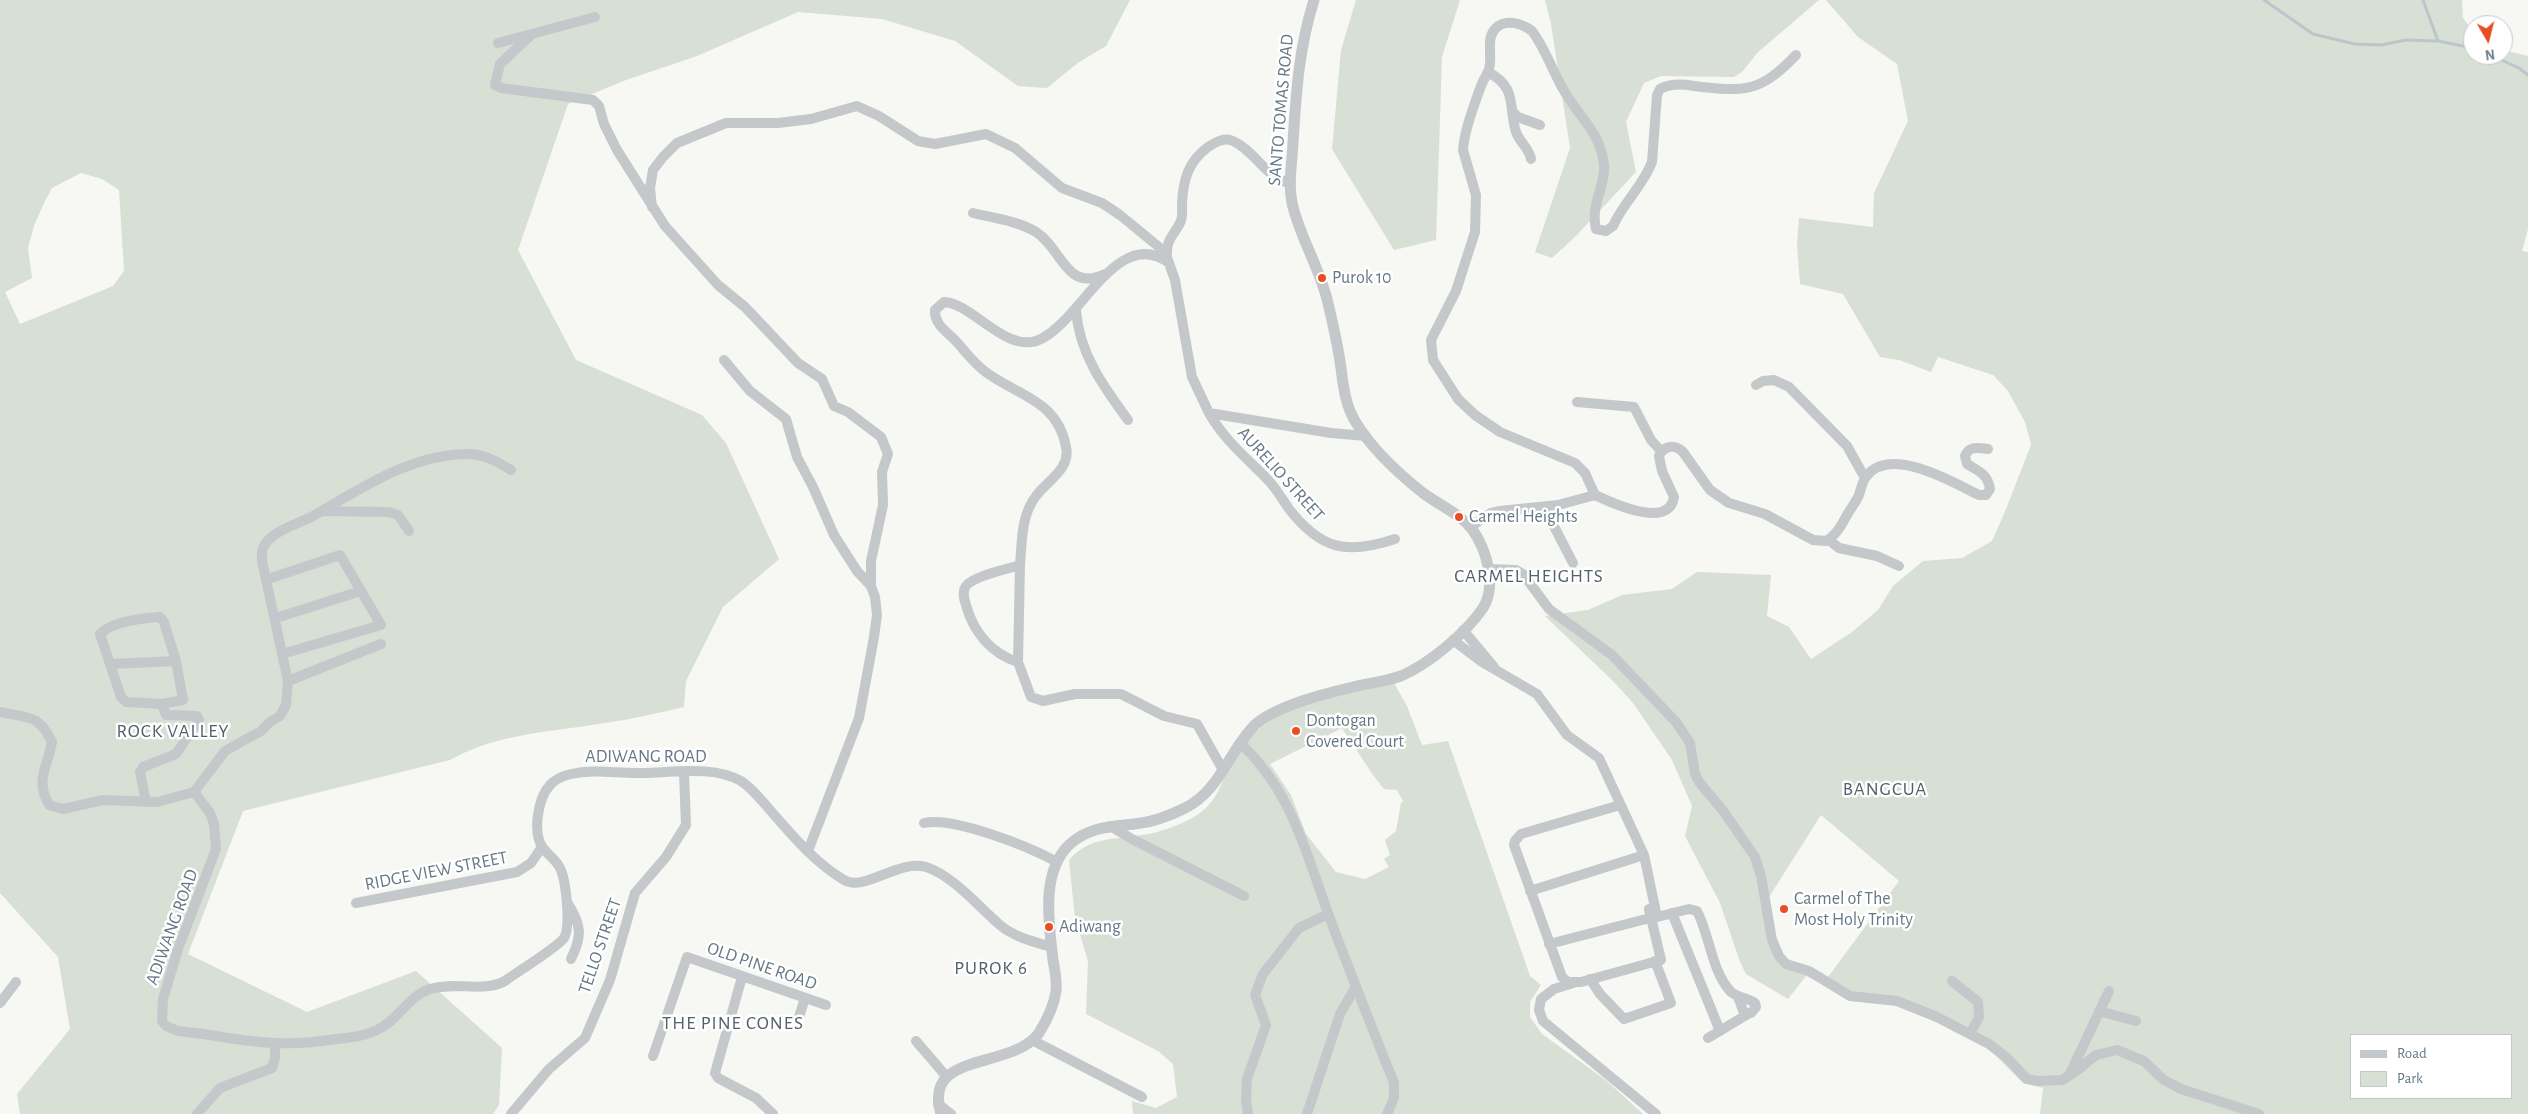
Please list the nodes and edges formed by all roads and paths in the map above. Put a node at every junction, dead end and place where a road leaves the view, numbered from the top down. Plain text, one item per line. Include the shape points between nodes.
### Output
1 (1314, 0) edge
2 (595, 17) dead end
3 (532, 34) junction
4 (498, 43) dead end
5 (1796, 55) dead end
6 (1488, 72) junction
7 (1513, 112) junction
8 (1540, 125) dead end
9 (1531, 159) dead end
10 (1288, 182) junction
11 (652, 207) junction
12 (973, 213) dead end
13 (1168, 258) junction
14 (1106, 274) junction
15 (1076, 310) junction
16 (724, 360) dead end
17 (1756, 386) dead end
18 (1577, 402) dead end
19 (1209, 413) junction
20 (1128, 420) dead end
21 (1366, 436) junction
22 (1988, 449) dead end
23 (1661, 451) junction
24 (511, 470) dead end
25 (1865, 478) junction
26 (1595, 495) junction
27 (1544, 506) junction
28 (321, 511) junction
29 (1470, 527) junction
30 (409, 531) dead end
31 (1395, 539) dead end
32 (1829, 540) junction
33 (1573, 564) dead end
34 (1020, 566) junction
35 (1898, 566) dead end
36 (1488, 569) junction
37 (268, 579) junction
38 (871, 586) junction
39 (360, 591) junction
40 (276, 618) junction
41 (1462, 630) junction
42 (1453, 640) junction
43 (381, 644) dead end
44 (282, 654) junction
45 (176, 662) junction
46 (1018, 662) junction
47 (111, 664) junction
48 (1498, 672) junction
49 (288, 681) junction
50 (162, 704) junction
51 (0, 712) edge
52 (1240, 743) junction
53 (1223, 770) junction
54 (684, 773) junction
55 (194, 792) junction
56 (146, 802) junction
57 (1620, 805) junction
58 (924, 823) dead end
59 (1110, 826) junction
60 (542, 847) junction
61 (808, 852) junction
62 (1642, 856) junction
63 (1057, 862) junction
64 (1530, 892) junction
65 (1244, 896) dead end
66 (566, 901) junction
67 (356, 903) dead end
68 (1672, 913) junction
69 (1328, 914) junction
70 (1650, 918) junction
71 (1549, 944) junction
72 (1052, 947) junction
73 (571, 959) dead end
74 (1655, 961) junction
75 (742, 977) junction
76 (1590, 979) junction
77 (1952, 981) dead end
78 (16, 982) dead end
79 (1574, 983) junction
80 (1356, 986) junction
81 (2109, 991) dead end
82 (805, 998) junction
83 (0, 1003) edge
84 (826, 1005) dead end
85 (2099, 1011) junction
86 (799, 1017) dead end
87 (2136, 1021) dead end
88 (1720, 1031) junction
89 (1970, 1034) junction
90 (1708, 1038) dead end
91 (1032, 1040) junction
92 (916, 1041) dead end
93 (275, 1044) junction
94 (652, 1056) dead end
95 (946, 1076) junction
96 (2069, 1077) junction
97 (1142, 1097) dead end
98 (939, 1109) edge
99 (196, 1114) edge
100 (511, 1114) edge
101 (773, 1114) edge
102 (951, 1114) edge
103 (1248, 1114) edge
104 (1307, 1114) edge
105 (1386, 1114) edge
106 (1656, 1114) edge
107 (2259, 1114) edge

1 - 10 street, SANTO TOMAS ROAD via 1299,57
2 - 3 street
3 - 4 street
3 - 11 street via 500,64 495,85 593,100 599,106 617,150
5 - 6 street via 1767,82 1759,85 1721,89 1678,84 1660,89 1649,171 1613,226 1606,231 1596,229 1595,219 1604,173 1600,150 1588,122 1565,92 1532,31 1516,23 1498,26 1491,38
6 - 7 street via 1508,89
6 - 26 street via 1465,133 1463,150 1476,195 1475,232 1456,291 1431,340 1433,360 1458,399 1475,415 1500,432 1575,463 1585,473
7 - 8 street
7 - 9 street via 1518,136 1528,147
10 - 13 street via 1280,181 1269,173 1232,141 1214,143 1197,157 1186,173 1180,223 1167,242
10 - 21 street, SANTO TOMAS ROAD via 1293,207 1322,278 1340,356 1345,397 1349,410
11 - 13 street via 650,188 653,170 677,143 726,123 811,119 857,106 918,141 935,144 986,134 1015,148 1062,188 1102,203 1120,215
11 - 38 street via 718,285 745,307 798,363 822,379 834,406 848,412 881,437 888,454 882,472 883,505 872,561
12 - 14 street via 1034,231 1078,277 1096,278
13 - 14 street via 1154,253 1137,253
13 - 19 street, AURELIO STREET via 1175,280 1192,377
14 - 15 street
15 - 20 street via 1082,346 1098,377
15 - 34 street via 1041,339 1031,342 1018,341 1003,334 955,304 944,302 935,310 940,326 974,361 997,380 1044,406 1062,433 1066,460 1028,508
16 - 38 street via 740,381 786,419 797,457 814,487 834,535 857,571
17 - 25 street via 1763,381 1774,380 1789,387 1847,446
18 - 23 street via 1634,407 1654,445
19 - 21 street, AURELIO STREET
19 - 31 street, AURELIO STREET via 1226,438 1270,482 1306,529 1325,542 1354,549
21 - 29 street, SANTO TOMAS ROAD via 1423,492
22 - 25 street via 1975,448 1965,456 1967,464 1980,470 1988,481 1990,489 1984,495 1938,474 1908,466 1883,467 1870,472
23 - 26 street via 1660,465 1674,497 1669,508 1644,513
23 - 32 street via 1670,446 1679,448 1710,490 1729,503 1765,514 1813,540
24 - 28 street via 485,457 468,454 442,458 385,475
25 - 32 street via 1839,529
26 - 27 street
27 - 29 street via 1491,513
27 - 33 street
28 - 30 street via 389,512 398,515
28 - 37 street via 273,536 264,546 262,561
29 - 36 street, SANTO TOMAS ROAD
32 - 35 street via 1839,548 1877,556
34 - 46 street
34 - 46 street via 976,580 968,584 964,593 968,613 979,634 996,652
36 - 41 street, SANTO TOMAS ROAD via 1486,603
36 - 89 street via 1516,570 1524,574 1549,609 1612,655 1676,722 1690,743 1699,782 1755,857 1772,940 1781,960 1809,971 1850,996 1898,1001
37 - 39 street via 340,556
37 - 40 street
38 - 61 street via 876,615 859,718
39 - 40 street
39 - 44 street via 381,625
40 - 44 street
41 - 42 street, SANTO TOMAS ROAD
41 - 48 street
42 - 48 street
42 - 52 street, SANTO TOMAS ROAD via 1400,676 1336,691 1280,711 1256,723
43 - 49 street
44 - 49 street
45 - 47 street
45 - 47 street via 160,617 128,622 100,634
45 - 50 street via 183,700
46 - 53 street via 1030,694 1039,701 1075,694 1120,694 1164,716 1197,724
47 - 50 street via 121,697 126,702
48 - 57 street via 1537,694 1568,735 1599,758
49 - 55 street via 286,705 280,716 253,737 225,751
50 - 56 street via 166,715 197,716 199,720 176,754 143,767 140,778
51 - 56 street via 29,717 45,726 52,742 41,781 49,805 63,809 103,800
52 - 53 street, SANTO TOMAS ROAD
52 - 69 street via 1269,774 1286,803 1312,864
53 - 59 street, SANTO TOMAS ROAD via 1203,796 1183,809 1146,822
54 - 60 street, ADIWANG ROAD via 596,770 558,778 548,787 540,811 538,830
54 - 61 street, ADIWANG ROAD via 707,772 741,781
54 - 100 street, TELLO STREET via 686,825 666,857 635,893 610,980 585,1038 549,1069
55 - 56 street
55 - 93 street, ADIWANG ROAD via 210,813 216,849 172,969 162,1021 178,1031
57 - 62 street
57 - 64 street via 1517,836 1514,845
58 - 63 street via 942,822 1012,840
59 - 63 street, SANTO TOMAS ROAD via 1079,837
59 - 65 street
60 - 66 street, ADIWANG ROAD via 561,870
60 - 67 street, RIDGE VIEW STREET via 531,863 517,872
61 - 72 street, ADIWANG ROAD via 850,882 870,879 899,868 929,868 948,879 1001,926 1016,935
62 - 64 street
62 - 68 street via 1657,917
62 - 70 street
63 - 72 street, SANTO TOMAS ROAD via 1051,884 1049,913
64 - 71 street
66 - 73 street via 577,918 580,941
66 - 93 street, ADIWANG ROAD via 564,937 556,946 496,986 432,988 420,993 377,1031 316,1042
68 - 88 street
68 - 88 street via 1697,911 1717,968 1730,991 1756,1004 1754,1010
69 - 80 street
69 - 103 street via 1299,928 1263,974 1255,995 1266,1025 1247,1079
70 - 71 street
70 - 74 street via 1661,960
71 - 79 street via 1562,977
72 - 91 street, SANTO TOMAS ROAD via 1056,990 1050,1012
74 - 76 street
74 - 76 street via 1671,1003 1624,1019
75 - 82 street, OLD PINE ROAD
75 - 94 street, OLD PINE ROAD via 687,957
75 - 101 street via 715,1073 718,1078 756,1098
76 - 79 street
77 - 89 street via 1978,1002 1979,1017
78 - 83 street
79 - 106 street via 1554,989 1541,999 1539,1010 1543,1021
80 - 104 street via 1340,1014
80 - 105 street via 1394,1083 1394,1098
81 - 85 street
82 - 84 street, OLD PINE ROAD
82 - 86 street
85 - 87 street
85 - 96 street
88 - 90 street
89 - 96 street via 2006,1057 2027,1079 2053,1081
91 - 95 street, SANTO TOMAS ROAD via 1017,1051 958,1068
91 - 97 street
92 - 95 street
93 - 99 street via 272,1068 220,1088
95 - 98 street via 939,1092
96 - 107 street via 2096,1055 2117,1050 2144,1062 2164,1080 2181,1089
98 - 102 street

